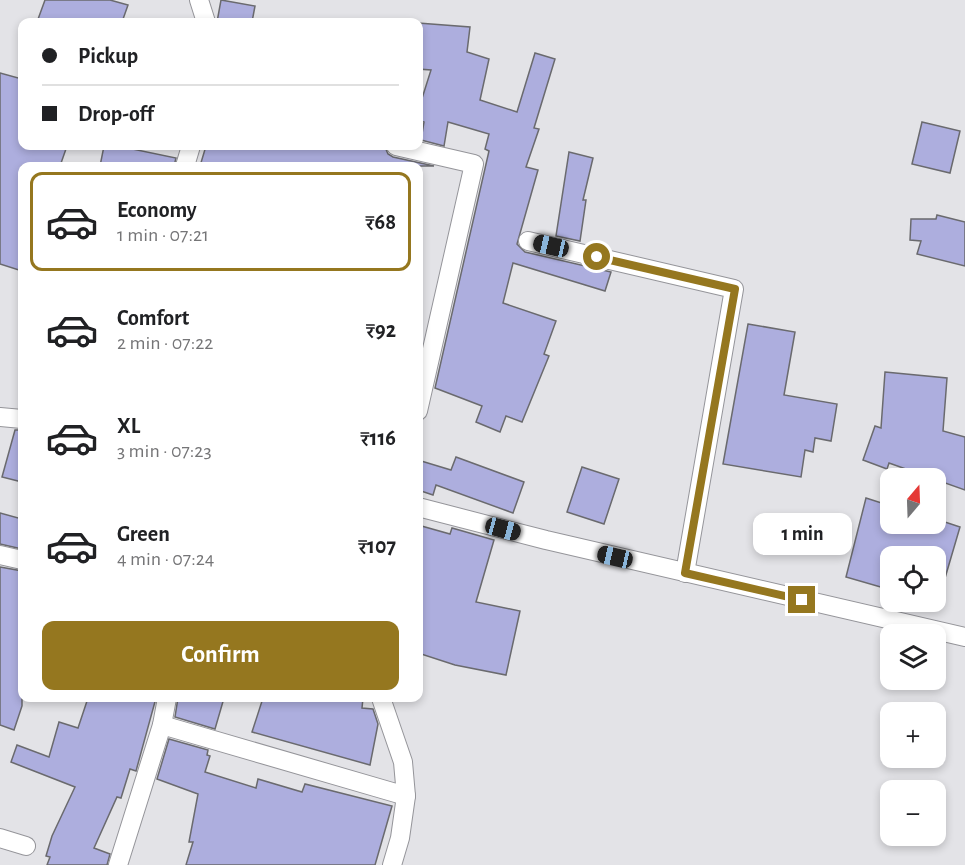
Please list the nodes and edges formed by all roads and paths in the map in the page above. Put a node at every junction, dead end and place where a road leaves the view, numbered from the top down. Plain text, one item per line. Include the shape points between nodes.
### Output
1 (199, 0) edge
2 (205, 18) edge
3 (413, 150) edge
4 (528, 241) dead end
5 (423, 389) edge
6 (0, 417) edge
7 (18, 419) edge
8 (423, 508) edge
9 (0, 555) edge
10 (18, 559) edge
11 (685, 573) junction
12 (965, 637) edge
13 (166, 702) edge
14 (382, 702) edge
15 (162, 725) junction
16 (406, 796) junction
17 (0, 838) edge
18 (26, 846) dead end
19 (118, 865) edge
20 (392, 865) edge

1 - 2 street
3 - 5 street via 474,164
4 - 11 street via 735,289
6 - 7 street
8 - 11 street
9 - 10 street
11 - 12 street
13 - 15 street
14 - 16 street via 403,762
15 - 16 street
15 - 19 street
16 - 20 street
17 - 18 street

